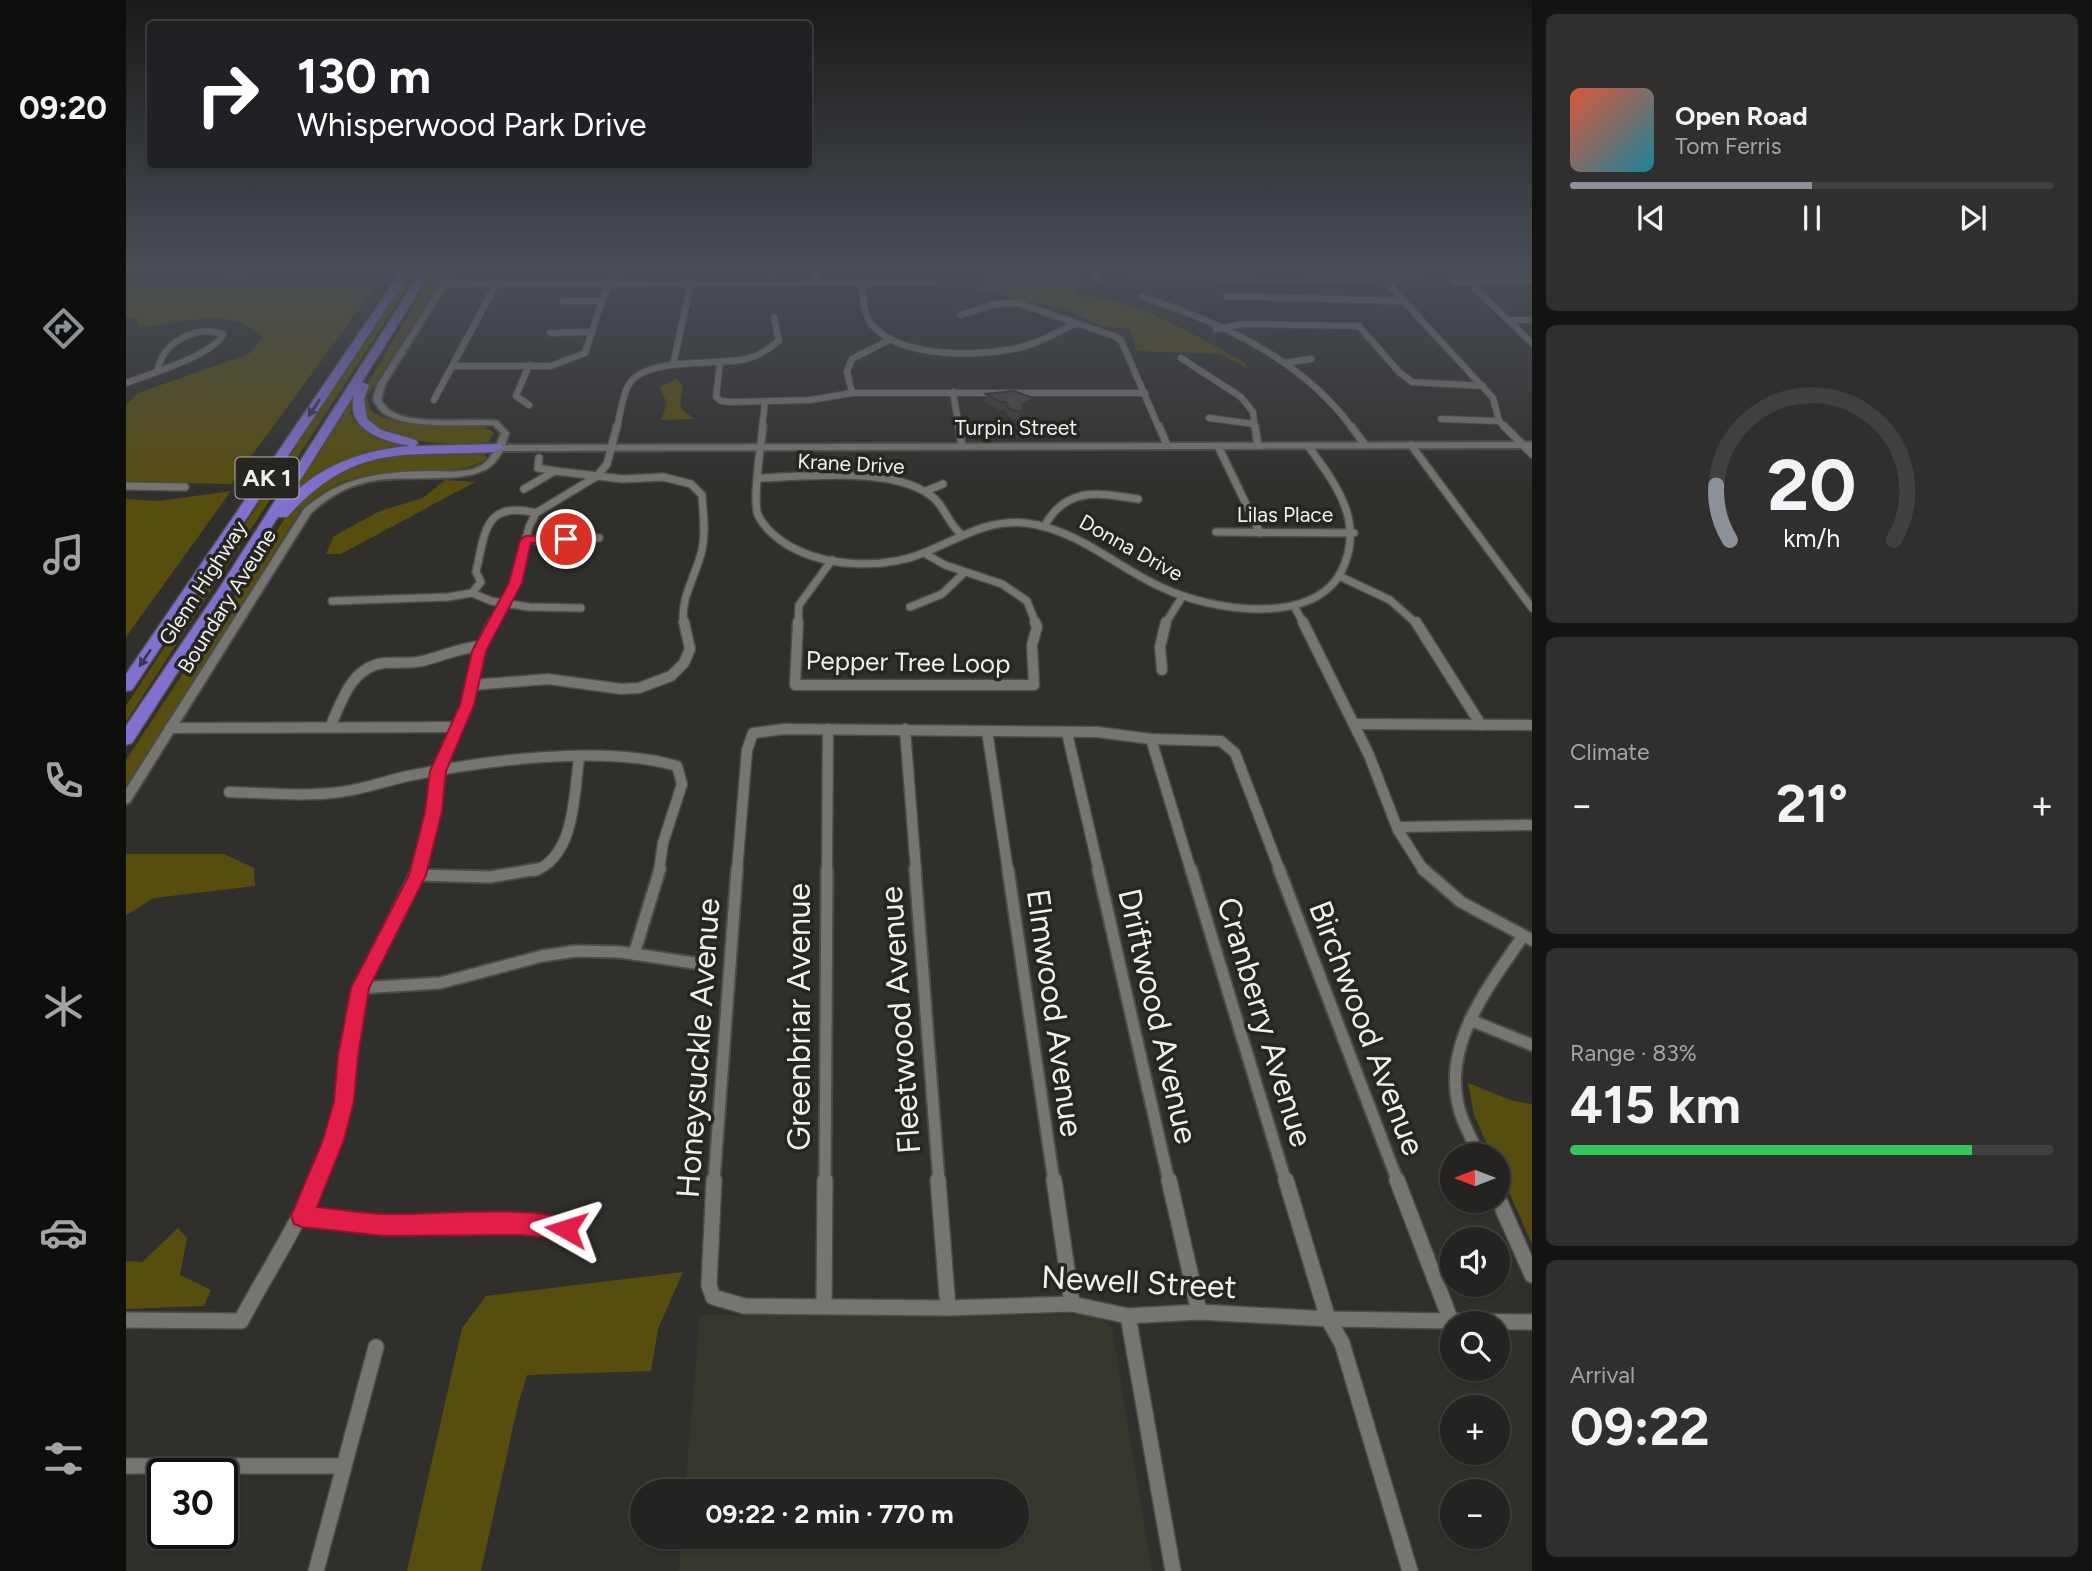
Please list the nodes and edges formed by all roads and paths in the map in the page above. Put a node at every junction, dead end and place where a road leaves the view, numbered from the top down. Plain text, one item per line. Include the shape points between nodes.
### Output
1 (177, 343) edge
2 (216, 343) edge
3 (357, 343) edge
4 (382, 343) edge
5 (383, 343) edge
6 (406, 343) edge
7 (466, 343) edge
8 (588, 343) edge
9 (678, 343) edge
10 (776, 343) edge
11 (884, 343) edge
12 (904, 343) edge
13 (1032, 343) edge
14 (1123, 343) edge
15 (1246, 343) edge
16 (1374, 343) edge
17 (1445, 343) edge
18 (1181, 358) dead end
19 (1311, 359) dead end
20 (720, 363) junction
21 (1284, 363) junction
22 (529, 365) junction
23 (673, 365) junction
24 (454, 366) junction
25 (158, 368) junction
26 (1206, 372) junction
27 (1195, 375) dead end
28 (126, 383) edge
29 (1483, 386) junction
30 (953, 392) junction
31 (852, 393) junction
32 (1146, 393) junction
33 (434, 400) dead end
34 (765, 402) junction
35 (529, 405) dead end
36 (1209, 418) dead end
37 (1441, 419) dead end
38 (1499, 421) junction
39 (1254, 424) junction
40 (1167, 444) junction
41 (1258, 445) junction
42 (1365, 445) junction
43 (1411, 445) junction
44 (1528, 445) edge
45 (962, 446) junction
46 (1218, 446) junction
47 (1308, 446) junction
48 (499, 447) junction
49 (611, 447) junction
50 (760, 447) junction
51 (1532, 454) edge
52 (539, 458) dead end
53 (555, 471) junction
54 (597, 475) junction
55 (758, 478) junction
56 (943, 484) dead end
57 (126, 486) edge
58 (185, 487) dead end
59 (524, 489) dead end
60 (926, 491) junction
61 (1138, 499) dead end
62 (537, 513) junction
63 (1045, 525) junction
64 (1216, 532) dead end
65 (960, 533) junction
66 (1260, 533) junction
67 (1354, 533) junction
68 (599, 538) dead end
69 (526, 540) junction
70 (924, 553) junction
71 (832, 560) junction
72 (965, 572) junction
73 (1339, 576) junction
74 (227, 586) junction
75 (472, 593) junction
76 (1182, 597) junction
77 (332, 601) dead end
78 (505, 603) junction
79 (1294, 606) junction
80 (910, 607) dead end
81 (581, 608) dead end
82 (1532, 608) edge
83 (481, 646) junction
84 (1162, 670) dead end
85 (472, 685) junction
86 (126, 686) edge
87 (1355, 724) junction
88 (1481, 725) junction
89 (1532, 725) edge
90 (330, 727) junction
91 (456, 727) junction
92 (170, 728) junction
93 (828, 729) junction
94 (905, 729) junction
95 (987, 731) junction
96 (1067, 733) junction
97 (126, 739) edge
98 (1151, 739) junction
99 (579, 758) junction
100 (438, 771) junction
101 (229, 792) dead end
102 (126, 799) edge
103 (1532, 825) edge
104 (1398, 827) junction
105 (417, 875) junction
106 (1527, 938) edge
107 (634, 954) junction
108 (694, 963) dead end
109 (360, 988) junction
110 (1470, 1020) junction
111 (1532, 1045) edge
112 (1474, 1143) edge
113 (1505, 1213) edge
114 (302, 1216) junction
115 (566, 1229) dead end
116 (1532, 1275) edge
117 (1072, 1304) junction
118 (824, 1305) junction
119 (744, 1306) joint
120 (948, 1308) junction
121 (1447, 1311) edge
122 (1199, 1312) junction
123 (1128, 1315) junction
124 (126, 1320) edge
125 (1328, 1320) junction
126 (1440, 1322) edge
127 (1510, 1322) edge
128 (1532, 1322) edge
129 (376, 1347) dead end
130 (126, 1466) edge
131 (344, 1466) junction
132 (316, 1571) edge
133 (1173, 1571) edge
134 (1410, 1571) edge

1 - 25 street via 166,351
2 - 25 street via 199,355
3 -> 86 highway, Glenn Highway / AK 1
4 - 74 highway, Glenn Highway / AK 1
5 - 48 highway via 357,401 364,424 404,442
6 - 48 street via 376,394 381,410 404,419 495,423 505,433
7 - 24 street
8 - 22 street via 585,353 551,366
9 - 23 street
10 - 20 street via 746,359
11 - 31 street via 852,359 847,371
12 - 13 street via 958,353 1009,351
14 - 32 street
15 - 21 street
16 - 29 street via 1412,383
17 - 29 street
18 - 26 street
19 - 21 street
20 - 23 street
20 - 34 street via 716,397
21 - 42 street via 1332,397
22 - 24 street
22 - 35 street via 516,396
23 - 49 street via 639,374 628,385
24 - 33 street
25 - 28 street
26 - 27 street
26 - 39 street via 1241,397 1253,412
29 - 38 street via 1493,398
30 - 31 street
30 - 32 street
30 - 45 street
31 - 34 street
32 - 40 street
34 - 50 street, Donna Drive
36 - 39 street
37 - 38 street
38 - 44 street
39 - 41 street
40 - 45 street, Turpin Street
40 - 46 street, Turpin Street
41 - 46 street, Turpin Street
41 - 47 street, Turpin Street
42 - 43 street, Turpin Street
42 - 47 street, Turpin Street
43 - 44 street, Turpin Street
43 - 82 street
44 - 51 street
45 - 50 street, Turpin Street
46 - 66 street
47 - 67 street via 1346,504
48 - 49 street, Turpin Street
48 - 74 highway via 393,450 334,468 289,506
48 - 92 street, Boundary Aveune via 487,466 472,471 377,476 343,485 317,501
49 - 50 street, Turpin Street
49 - 54 street via 607,464
50 - 55 street, Donna Drive
52 - 53 street via 538,468
53 - 54 street
53 - 59 street
54 - 62 street
54 - 85 street via 678,479 702,495 702,551 686,600 683,619 690,649 684,663 671,676 639,688 548,679
55 - 60 street, Krane Drive via 887,479
55 - 71 street, Donna Drive via 756,508 768,530 795,549
56 - 60 street
57 - 58 street
60 - 65 street, Krane Drive via 940,504 948,525
61 - 63 street via 1070,497 1058,503
62 - 69 street
62 - 75 street via 503,512 488,523 476,572 481,582
63 - 65 street, Donna Drive via 1006,522
63 - 76 street, Donna Drive via 1082,539
64 - 66 street, Lilas Place
65 - 70 street, Donna Drive
66 - 67 street, Lilas Place
67 - 73 street, Donna Drive via 1351,554
68 - 69 street
69 - 78 street via 520,571
70 - 71 street, Donna Drive via 872,562
70 - 72 street, Pepper Tree Loop
71 - 72 street, Pepper Tree Loop via 799,605 795,685 1034,685 1032,645 1037,627 1027,601 1002,583
72 - 80 street via 942,594
73 - 79 street, Donna Drive via 1318,596
73 - 88 street via 1390,600 1416,622
74 - 97 highway, Glenn Highway / AK 1
75 - 77 street
75 - 78 street
76 - 79 street, Donna Drive via 1225,605
76 - 84 street via 1159,637
78 - 81 street
78 - 83 street
79 - 87 street
83 - 85 street
83 - 90 street via 455,649 419,662 376,664 360,670
85 - 91 street
87 - 88 street
87 - 104 street
88 - 89 street
90 - 91 street
90 - 92 street
91 - 100 street
92 - 102 street, Boundary Aveune
93 - 94 street
93 - 118 street, Greenbriar Avenue
93 - 119 street, Honeysuckle Avenue via 753,733 747,750 708,1270 713,1297
94 - 95 street
94 - 120 street, Fleetwood Avenue
95 - 96 street
95 - 117 street, Elmwood Avenue
96 - 98 street
96 - 122 street, Driftwood Avenue
98 - 121 street, Birchwood Avenue via 1221,741 1235,752
98 - 125 street, Cranberry Avenue
99 - 100 street
99 - 105 street via 558,856 548,866 517,876
99 - 107 street via 666,760 677,766 680,774 682,784 663,843 658,882
100 - 101 street via 341,792
100 - 105 street
103 - 104 street
104 - 106 street via 1411,855 1441,887 1461,903
105 - 109 street
106 - 110 street
107 - 108 street
107 - 109 street via 608,950 550,954 437,983
109 - 114 street via 344,1101 334,1140
110 - 111 street
110 - 112 street via 1459,1049 1456,1095
113 - 116 street
114 - 115 street via 384,1225 522,1224
114 - 124 street via 241,1321
117 - 120 street, Newell Street
117 - 123 street, Newell Street
118 - 119 street, Newell Street
118 - 120 street, Newell Street
122 - 123 street, Newell Street
122 - 125 street, Newell Street
123 - 133 street
125 - 126 street, Newell Street
125 - 134 street, Cranberry Avenue via 1342,1343
127 - 128 street, Newell Street
129 - 131 street
130 - 131 street
131 - 132 street

